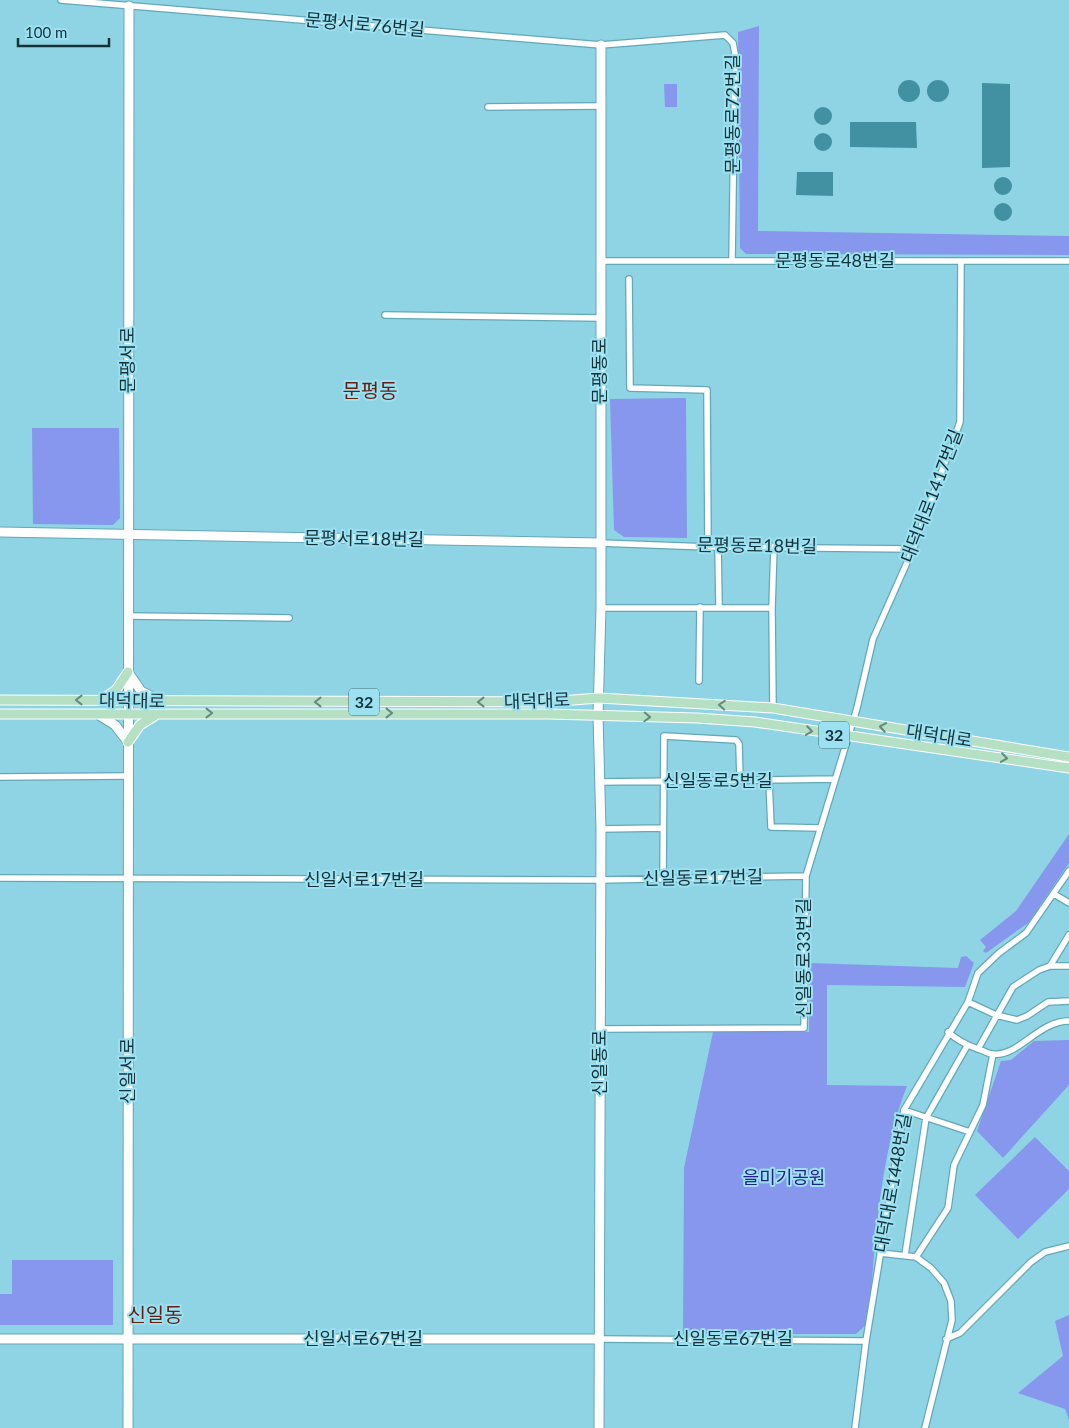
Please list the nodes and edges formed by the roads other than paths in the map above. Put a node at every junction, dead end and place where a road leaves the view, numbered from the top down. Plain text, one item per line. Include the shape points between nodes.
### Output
1 (61, 0) edge
2 (128, 6) junction
3 (601, 45) junction
4 (601, 106) junction
5 (488, 107) dead end
6 (601, 261) junction
7 (732, 261) junction
8 (961, 261) junction
9 (1069, 261) edge
10 (629, 279) dead end
11 (384, 315) dead end
12 (600, 318) junction
13 (0, 532) edge
14 (128, 535) junction
15 (600, 543) junction
16 (718, 546) junction
17 (774, 546) junction
18 (708, 547) junction
19 (913, 548) junction
20 (700, 607) junction
21 (719, 607) junction
22 (601, 608) junction
23 (772, 608) junction
24 (128, 616) junction
25 (289, 618) dead end
26 (128, 672) junction
27 (699, 681) dead end
28 (599, 698) junction
29 (0, 700) edge
30 (100, 700) junction
31 (128, 701) junction
32 (163, 702) junction
33 (773, 708) junction
34 (160, 713) junction
35 (0, 714) edge
36 (99, 714) junction
37 (128, 714) junction
38 (598, 715) junction
39 (852, 722) junction
40 (848, 737) junction
41 (128, 742) junction
42 (1069, 757) edge
43 (1069, 768) edge
44 (127, 776) junction
45 (0, 777) edge
46 (835, 779) junction
47 (740, 780) junction
48 (663, 781) junction
49 (770, 781) junction
50 (600, 782) junction
51 (662, 828) junction
52 (820, 828) junction
53 (600, 829) junction
54 (1069, 870) edge
55 (806, 876) junction
56 (0, 878) edge
57 (128, 879) junction
58 (663, 879) junction
59 (600, 880) junction
60 (1054, 894) junction
61 (1069, 903) edge
62 (1069, 935) edge
63 (1050, 966) junction
64 (1069, 966) edge
65 (1069, 1000) edge
66 (968, 1002) junction
67 (996, 1015) junction
68 (1069, 1021) edge
69 (600, 1029) junction
70 (948, 1032) junction
71 (967, 1046) junction
72 (978, 1049) junction
73 (993, 1054) junction
74 (904, 1110) junction
75 (926, 1118) junction
76 (970, 1132) junction
77 (1069, 1246) edge
78 (880, 1253) junction
79 (905, 1254) junction
80 (916, 1257) junction
81 (127, 1338) junction
82 (0, 1339) edge
83 (600, 1339) junction
84 (946, 1339) junction
85 (866, 1342) junction
86 (128, 1428) edge
87 (599, 1428) edge
88 (855, 1428) edge
89 (925, 1428) edge

1 - 2 street, 문평서로76번길
2 - 3 street, 문평서로76번길
2 - 14 main road, 문평서로
3 - 4 main road, 문평동로
3 - 7 street, 문평동로72번길 via 709,35 725,35 731,39 735,54
4 - 5 street
4 - 6 main road, 문평동로
6 - 7 street, 문평동로48번길
6 - 12 main road, 문평동로
7 - 8 street, 문평동로48번길
8 - 9 street, 문평동로48번길
8 - 19 street, 대덕대로1417번길 via 960,422
10 - 18 street via 630,388 707,390
11 - 12 street
12 - 15 main road, 문평동로
13 - 14 main road, 문평서로18번길
14 - 15 main road, 문평서로18번길
14 - 24 main road, 문평서로
15 - 18 street, 문평동로18번길
15 - 22 main road, 문평동로
16 - 17 street, 문평동로18번길
16 - 18 street, 문평동로18번길
16 - 21 street
17 - 19 street, 문평동로18번길
17 - 23 street
19 - 39 street, 대덕대로1417번길 via 873,639
20 - 21 street
20 - 22 street
20 - 27 street
21 - 23 street
22 - 28 main road, 문평동로
23 - 33 street
24 - 25 street
24 - 26 main road, 문평서로
26 - 30 main road via 116,690
26 - 31 main road, 문평서로
26 - 32 main road via 141,691
28 -> 32 main road, 대덕대로 / 32 via 548,702
33 -> 28 main road, 대덕대로 / 32
28 - 38 main road, 신일동로
30 -> 29 main road, 대덕대로 / 32
30 - 31 main road, 대덕대로 / 32
31 - 32 main road, 대덕대로 / 32
31 - 37 main road, 문평서로
33 - 39 main road, 대덕대로 / 32
34 - 37 main road, 대덕대로 / 32
34 -> 38 main road, 대덕대로 / 32
34 - 41 main road via 140,725
35 - 36 main road, 대덕대로 / 32
36 - 37 main road, 대덕대로 / 32
36 - 41 main road via 115,725
37 - 41 main road, 신일서로
38 -> 40 main road, 대덕대로 / 32 via 755,722
38 - 50 main road, 신일동로
39 - 40 street, 신일동로33번길
42 -> 39 main road, 대덕대로 / 32
40 -> 43 main road, 대덕대로 / 32
40 - 46 street, 신일동로33번길
41 - 44 main road, 신일서로
44 - 45 street
44 - 57 main road, 신일서로
46 - 49 street, 신일동로5번길
46 - 52 street, 신일동로33번길
47 - 48 street, 신일동로5번길
47 - 48 street via 740,744 736,740 664,736
47 - 49 street, 신일동로5번길
48 - 50 street, 신일동로5번길
48 - 51 street
49 - 52 street via 771,827
50 - 53 main road, 신일동로
51 - 53 street
51 - 58 street
52 - 55 street, 신일동로33번길
53 - 59 main road, 신일동로
54 - 60 street, 대덕대로1448번길
55 - 58 street, 신일동로17번길
55 - 69 street, 신일동로33번길 via 804,1028
56 - 57 street, 신일서로17번길
57 - 59 street, 신일서로17번길
57 - 81 main road, 신일서로
58 - 59 street, 신일동로17번길
59 - 69 main road, 신일동로
60 - 61 street
60 - 66 street, 대덕대로1448번길 via 1026,933 978,973
62 - 63 street
63 - 64 street
63 - 67 street via 1014,987
65 - 67 street via 1048,1002 1017,1020
66 - 67 street
66 - 70 street, 대덕대로1448번길
67 - 72 street
68 - 73 street via 1053,1024 1008,1052
69 - 83 main road, 신일동로
70 - 71 street
70 - 74 street, 대덕대로1448번길
71 - 72 street
71 - 75 street
72 - 73 street
73 - 76 street via 985,1098
74 - 75 street
74 - 78 street, 대덕대로1448번길
75 - 76 street
75 - 79 street
76 - 80 street via 954,1165 948,1208
77 - 84 street via 1045,1252 1031,1262 960,1333
78 - 79 street
78 - 85 street, 대덕대로1448번길
79 - 80 street
80 - 84 street via 944,1283 951,1301 952,1320
81 - 82 main road, 신일서로67번길
81 - 83 main road, 신일서로67번길
81 - 86 main road, 신일서로
83 - 85 street, 신일동로67번길
83 - 87 main road, 신일동로
84 - 89 street
85 - 88 street, 대덕대로1448번길

